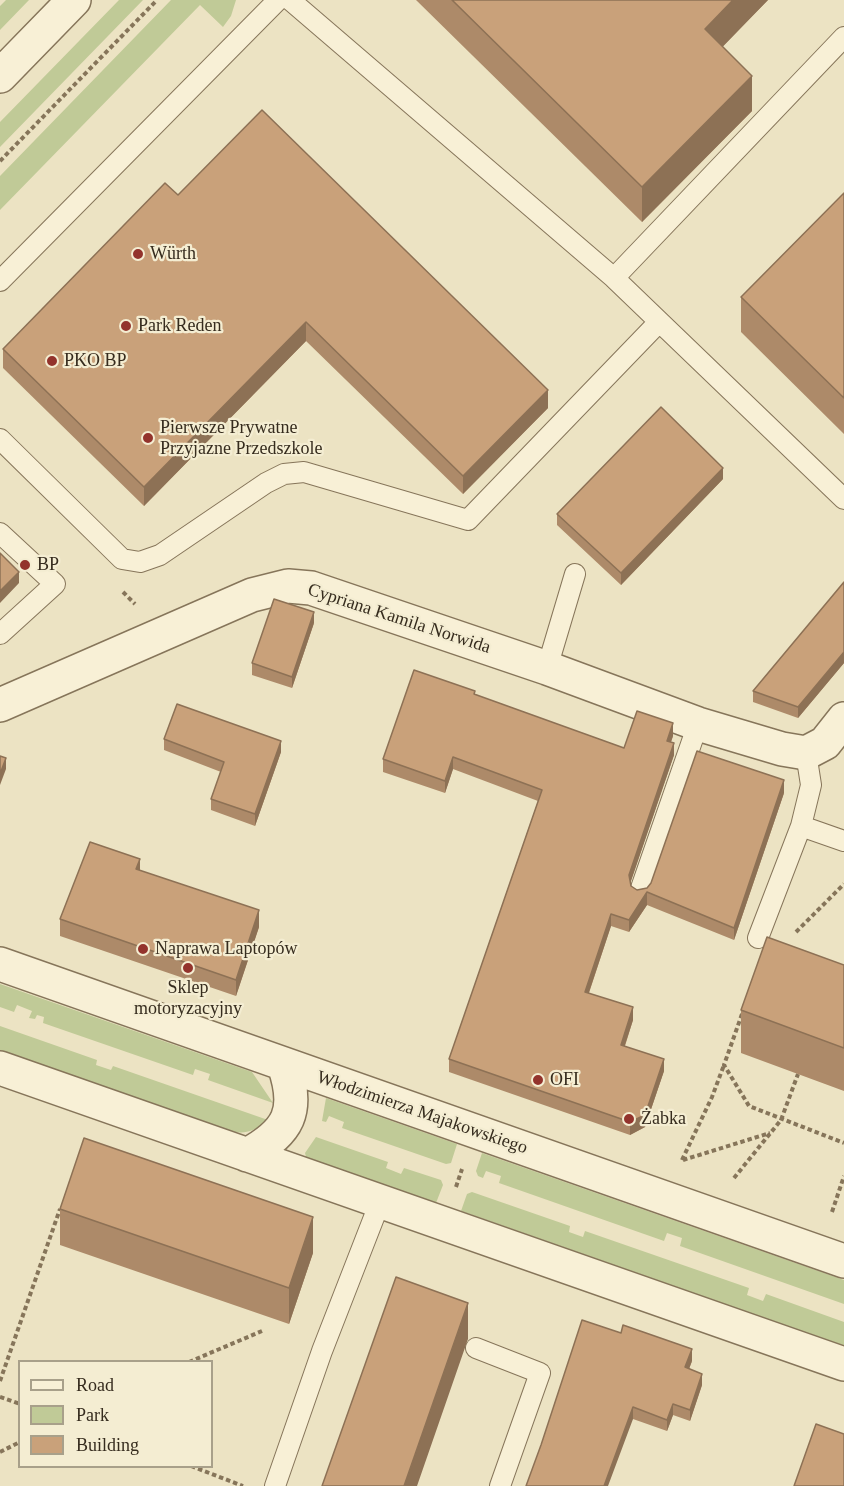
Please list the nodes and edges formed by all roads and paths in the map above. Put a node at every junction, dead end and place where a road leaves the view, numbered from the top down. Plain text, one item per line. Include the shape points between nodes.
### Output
1 (74, 0) edge
2 (157, 0) edge
3 (278, 0) edge
4 (290, 0) edge
5 (844, 37) edge
6 (0, 76) edge
7 (0, 162) edge
8 (614, 278) junction
9 (0, 281) edge
10 (658, 322) junction
11 (0, 440) edge
12 (844, 499) edge
13 (0, 533) edge
14 (575, 573) dead end
15 (0, 634) edge
16 (547, 668) junction
17 (0, 705) edge
18 (844, 719) edge
19 (698, 724) junction
20 (806, 753) junction
21 (801, 826) junction
22 (844, 841) edge
23 (844, 884) edge
24 (640, 891) edge
25 (758, 938) dead end
26 (788, 940) dead end
27 (0, 964) edge
28 (745, 1003) edge
29 (284, 1065) junction
30 (724, 1065) junction
31 (0, 1068) edge
32 (798, 1074) dead end
33 (781, 1120) junction
34 (771, 1132) junction
35 (844, 1143) edge
36 (247, 1155) junction
37 (466, 1158) dead end
38 (844, 1176) edge
39 (734, 1179) dead end
40 (452, 1198) dead end
41 (380, 1202) junction
42 (62, 1204) edge
43 (832, 1212) dead end
44 (844, 1261) edge
45 (262, 1331) dead end
46 (476, 1348) dead end
47 (194, 1360) edge
48 (844, 1364) edge
49 (0, 1380) edge
50 (0, 1397) edge
51 (18, 1403) edge
52 (18, 1443) edge
53 (0, 1452) edge
54 (194, 1468) edge
55 (244, 1486) edge
56 (276, 1486) edge
57 (500, 1486) edge

1 - 6 street
2 - 7 path
3 - 9 lane
4 - 8 lane
5 - 8 lane
8 - 10 lane
10 - 11 lane via 468,520 304,472 284,474 160,555 140,562 122,559
10 - 12 lane
13 - 15 lane via 55,584
14 - 16 lane
16 - 17 street, Cypriana Kamila Norwida via 311,588 288,586 252,595
16 - 19 street, Cypriana Kamila Norwida
18 - 20 street via 825,743
19 - 20 street, Cypriana Kamila Norwida
19 - 24 lane
20 - 21 lane via 811,785
21 - 22 lane
21 - 25 lane
23 - 26 path
27 - 29 street, Włodzimierza Majakowskiego
28 - 30 path
29 - 36 street via 291,1086 289,1118 269,1143
29 - 44 street, Włodzimierza Majakowskiego
30 - 33 path via 749,1106
30 - 34 path via 682,1160
31 - 36 street
32 - 33 path
33 - 34 path
33 - 35 path
34 - 39 path
36 - 41 street
37 - 40 path
38 - 43 path
41 - 48 street
41 - 56 lane via 326,1340
42 - 49 path
45 - 47 path
46 - 57 lane via 540,1373
50 - 51 path
52 - 53 path
54 - 55 path

